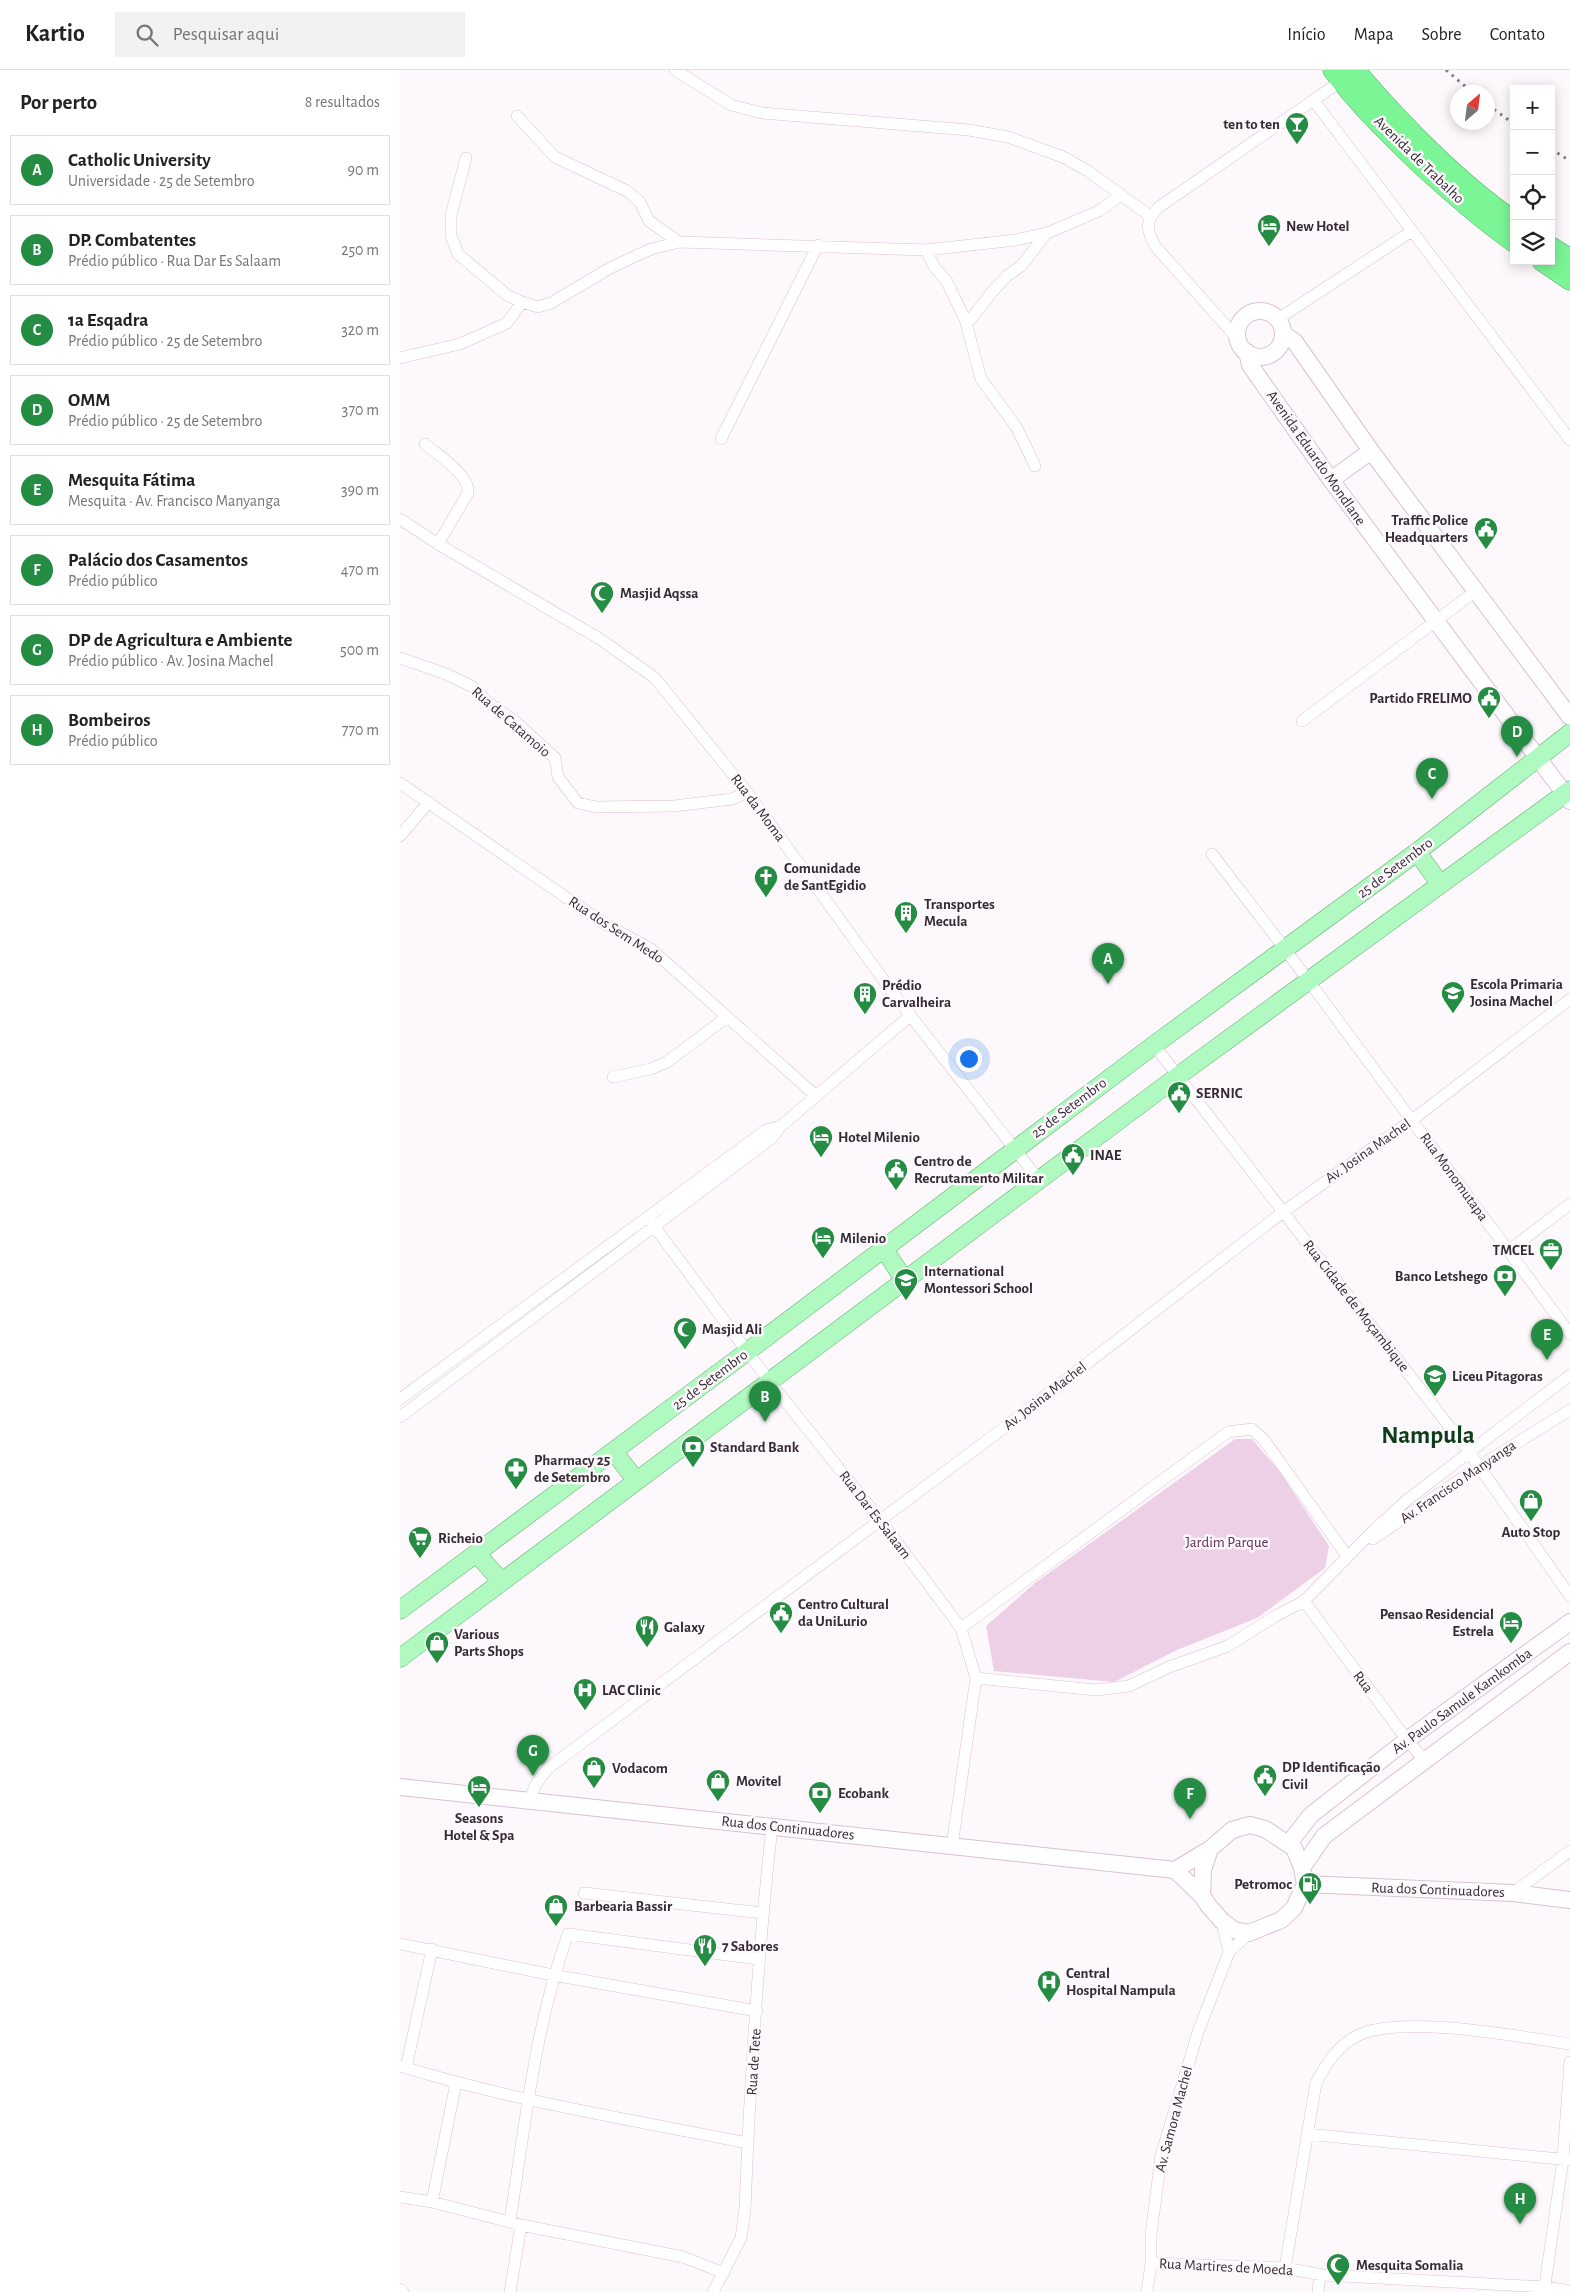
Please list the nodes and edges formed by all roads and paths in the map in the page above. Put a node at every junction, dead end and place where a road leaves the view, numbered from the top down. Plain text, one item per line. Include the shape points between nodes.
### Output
1 (674, 70) edge
2 (1346, 73) edge
3 (1314, 101) junction
4 (517, 116) dead end
5 (466, 158) dead end
6 (1121, 195) junction
7 (1150, 216) junction
8 (1500, 219) edge
9 (1412, 231) junction
10 (1047, 234) junction
11 (1510, 235) edge
12 (679, 242) junction
13 (818, 245) junction
14 (926, 250) junction
15 (1555, 250) edge
16 (1570, 259) edge
17 (1548, 265) edge
18 (1570, 280) edge
19 (522, 302) junction
20 (967, 324) junction
21 (1281, 326) junction
22 (1237, 338) junction
23 (1247, 352) junction
24 (400, 358) edge
25 (721, 440) dead end
26 (1570, 440) edge
27 (425, 444) dead end
28 (1371, 451) junction
29 (1034, 466) dead end
30 (1330, 480) junction
31 (400, 519) edge
32 (438, 544) junction
33 (1476, 591) junction
34 (1435, 621) junction
35 (400, 658) edge
36 (1570, 717) edge
37 (1302, 721) dead end
38 (1570, 733) edge
39 (1537, 757) junction
40 (400, 783) edge
41 (747, 792) junction
42 (1568, 795) edge
43 (429, 802) junction
44 (400, 836) edge
45 (1417, 852) junction
46 (1212, 854) dead end
47 (1440, 884) junction
48 (1285, 948) junction
49 (1309, 982) junction
50 (1570, 999) edge
51 (910, 1015) junction
52 (727, 1017) junction
53 (1154, 1045) junction
54 (1178, 1076) junction
55 (613, 1077) dead end
56 (816, 1096) junction
57 (1412, 1120) junction
58 (1014, 1150) junction
59 (1039, 1180) junction
60 (1570, 1204) edge
61 (1283, 1212) junction
62 (651, 1223) junction
63 (884, 1249) junction
64 (1508, 1251) junction
65 (905, 1280) junction
66 (1570, 1334) edge
67 (748, 1352) junction
68 (1570, 1375) edge
69 (769, 1382) junction
70 (400, 1399) edge
71 (1570, 1410) edge
72 (400, 1417) edge
73 (614, 1452) junction
74 (1469, 1452) junction
75 (1478, 1467) junction
76 (636, 1480) junction
77 (881, 1521) junction
78 (476, 1553) junction
79 (1348, 1556) junction
80 (501, 1581) junction
81 (1570, 1596) edge
82 (1304, 1601) junction
83 (400, 1610) edge
84 (1570, 1622) edge
85 (961, 1628) junction
86 (1570, 1652) edge
87 (400, 1658) edge
88 (976, 1678) junction
89 (1407, 1740) junction
90 (1425, 1761) junction
91 (400, 1787) edge
92 (530, 1799) junction
93 (772, 1826) junction
94 (1289, 1842) junction
95 (952, 1846) junction
96 (1210, 1849) junction
97 (1570, 1851) edge
98 (1175, 1870) junction
99 (1303, 1876) junction
100 (584, 1893) dead end
101 (1513, 1893) junction
102 (1202, 1896) junction
103 (1570, 1900) edge
104 (762, 1913) junction
105 (1222, 1921) junction
106 (1249, 1933) junction
107 (400, 1944) edge
108 (432, 1950) junction
109 (1229, 1952) junction
110 (758, 1958) junction
111 (553, 1975) junction
112 (757, 2012) junction
113 (1570, 2044) edge
114 (1570, 2062) edge
115 (403, 2067) edge
116 (456, 2083) junction
117 (529, 2100) junction
118 (1307, 2134) junction
119 (748, 2143) junction
120 (1567, 2160) edge
121 (400, 2197) edge
122 (432, 2202) junction
123 (515, 2223) junction
124 (1151, 2263) junction
125 (1285, 2268) junction
126 (724, 2272) junction
127 (1320, 2275) junction
128 (1544, 2290) edge
129 (1570, 2291) edge
130 (510, 2292) edge
131 (713, 2292) edge
132 (1147, 2292) edge
133 (1318, 2292) edge

1 - 6 street via 731,104 762,113 1008,136 1064,157
2 - 3 street
2 - 8 highway, Avenida de Trabalho via 1402,122
3 - 7 street
3 - 9 street
4 - 12 street via 555,157 627,191 640,202 649,221
5 - 19 street via 451,215 451,236 458,254 508,296
6 - 7 street
6 - 10 street via 1099,211
7 - 22 street via 1148,233 1155,246
8 - 11 highway, Avenida de Trabalho
9 - 21 street
9 - 26 street
10 - 14 street
10 - 20 street via 1022,266 992,292
12 - 13 street
12 - 19 street via 651,249 612,267 551,303 538,306
13 - 14 street
13 - 25 street
14 - 20 street via 946,280
15 - 16 highway
17 - 18 highway
19 - 24 street via 507,323 460,344
20 - 29 street via 981,379 1017,428
21 - 22 main road via 1264,311 1249,313 1239,324
21 - 23 main road via 1281,345 1271,355 1257,357
21 - 28 main road
22 - 23 main road
23 - 30 main road, Avenida Eduardo Mondlane via 1250,365
27 - 32 street via 458,472 469,488
28 - 30 main road
28 - 33 main road
30 - 34 main road, Avenida Eduardo Mondlane
31 - 32 street, Rua da Moma
32 - 41 street, Rua da Moma via 600,639 656,678
33 - 34 street
33 - 36 main road
34 - 37 street
34 - 39 main road, Avenida Eduardo Mondlane
35 - 41 street, Rua de Catamoio via 473,687 516,722 555,758 558,777 578,803 596,807 674,806 732,799
38 - 39 main road, 25 de Setembro
39 - 42 main road, Avenida Eduardo Mondlane
39 - 45 main road, 25 de Setembro
40 - 43 street, Rua dos Sem Medo
41 - 51 street, Rua da Moma
42 - 47 main road
43 - 44 street
43 - 52 street, Rua dos Sem Medo via 603,923 651,949
45 - 47 main road
45 - 48 main road, 25 de Setembro
46 - 48 street, Rua Monomutapa
47 - 49 main road
48 - 49 street, Rua Monomutapa
48 - 53 main road, 25 de Setembro
49 - 54 main road
49 - 57 street, Rua Monomutapa
50 - 57 street, Av. Josina Machel
51 - 56 street
51 - 58 street, Rua da Moma
52 - 55 street via 667,1062
52 - 56 street, Rua dos Sem Medo
53 - 54 street, Rua Cidade de Moçambique
53 - 58 main road, 25 de Setembro
54 - 59 main road
54 - 61 street, Rua Cidade de Moçambique
56 - 62 street via 781,1126 766,1130 740,1156
57 - 61 street, Av. Josina Machel
57 - 64 street, Rua Monomutapa
58 - 59 street, Rua da Moma
58 - 63 main road, 25 de Setembro
59 - 65 main road
60 - 64 street
61 - 74 street, Rua Cidade de Moçambique
61 - 77 street, Av. Josina Machel
62 - 67 street, Rua Dar Es Salaam
62 - 70 street
62 - 72 street
63 - 65 main road
63 - 67 main road, 25 de Setembro
64 - 66 street, Rua Monomutapa
65 - 69 main road
67 - 69 street, Rua Dar Es Salaam
67 - 73 main road, 25 de Setembro
68 - 74 street, Av. Francisco Manyanga
69 - 76 main road
69 - 77 street, Rua Dar Es Salaam
71 - 75 street, Av. Francisco Manyanga
73 - 76 main road
73 - 78 main road, 25 de Setembro
74 - 75 street, Rua Cidade de Moçambique
74 - 79 street, Av. Francisco Manyanga via 1407,1500
75 - 79 street, Av. Francisco Manyanga
75 - 81 street, Rua Cidade de Moçambique
76 - 80 main road
77 - 85 street, Rua Dar Es Salaam
77 - 92 street, Av. Josina Machel via 547,1769
78 - 80 main road
78 - 83 main road, 25 de Setembro
79 - 82 street, Av. Francisco Manyanga
79 - 85 street via 1264,1440 1252,1429 1228,1432
80 - 87 main road
82 - 88 street, Av. Francisco Manyanga via 1228,1646 1169,1667 1129,1686 1096,1690
82 - 89 street, Rua
84 - 89 main road, Av. Paulo Samule Kamkomba
85 - 88 street, Rua Dar Es Salaam
86 - 90 main road, Av. Paulo Samule Kamkomba
88 - 95 street, Rua Dar Es Salaam
89 - 90 street, Rua
89 - 94 main road, Av. Paulo Samule Kamkomba via 1311,1815
90 - 99 main road, Av. Paulo Samule Kamkomba via 1324,1836
91 - 92 main road, Rua dos Continuadores
92 - 93 main road, Rua dos Continuadores
93 - 95 main road, Rua dos Continuadores
93 - 104 street, Rua de Tete
94 - 96 main road via 1250,1825 1232,1830
94 - 99 main road
95 - 98 main road, Rua dos Continuadores
96 - 98 main road
96 - 102 main road via 1203,1870
97 - 101 street
98 - 102 main road
99 - 101 main road, Rua dos Continuadores
99 - 106 main road via 1294,1908 1280,1920
100 - 104 street
101 - 103 main road, Rua dos Continuadores
102 - 105 main road
104 - 110 street, Rua de Tete
105 - 106 main road via 1234,1930
105 - 109 street
106 - 109 street
107 - 108 street
108 - 111 street
108 - 115 street
109 - 124 street, Av. Samora Machel via 1198,2032 1162,2156 1151,2235
110 - 111 street via 568,1934
110 - 112 street, Rua de Tete
111 - 112 street
111 - 117 street
112 - 119 street, Rua de Tete
113 - 118 street via 1408,2026 1394,2026 1356,2036 1337,2052 1316,2082
114 - 120 street
115 - 116 street
116 - 117 street
116 - 122 street
117 - 119 street
117 - 123 street
118 - 120 street
118 - 125 street
119 - 126 street, Rua de Tete via 741,2238
120 - 128 street
121 - 122 street
122 - 123 street
123 - 126 street via 684,2257
123 - 130 street
124 - 125 street, Rua Martires de Moeda
124 - 132 street, Av. Samora Machel
125 - 127 street, Rua Martires de Moeda
126 - 131 street, Rua de Tete
127 - 128 street, Rua Martires de Moeda
127 - 133 street
128 - 129 street, Rua Martires de Moeda

